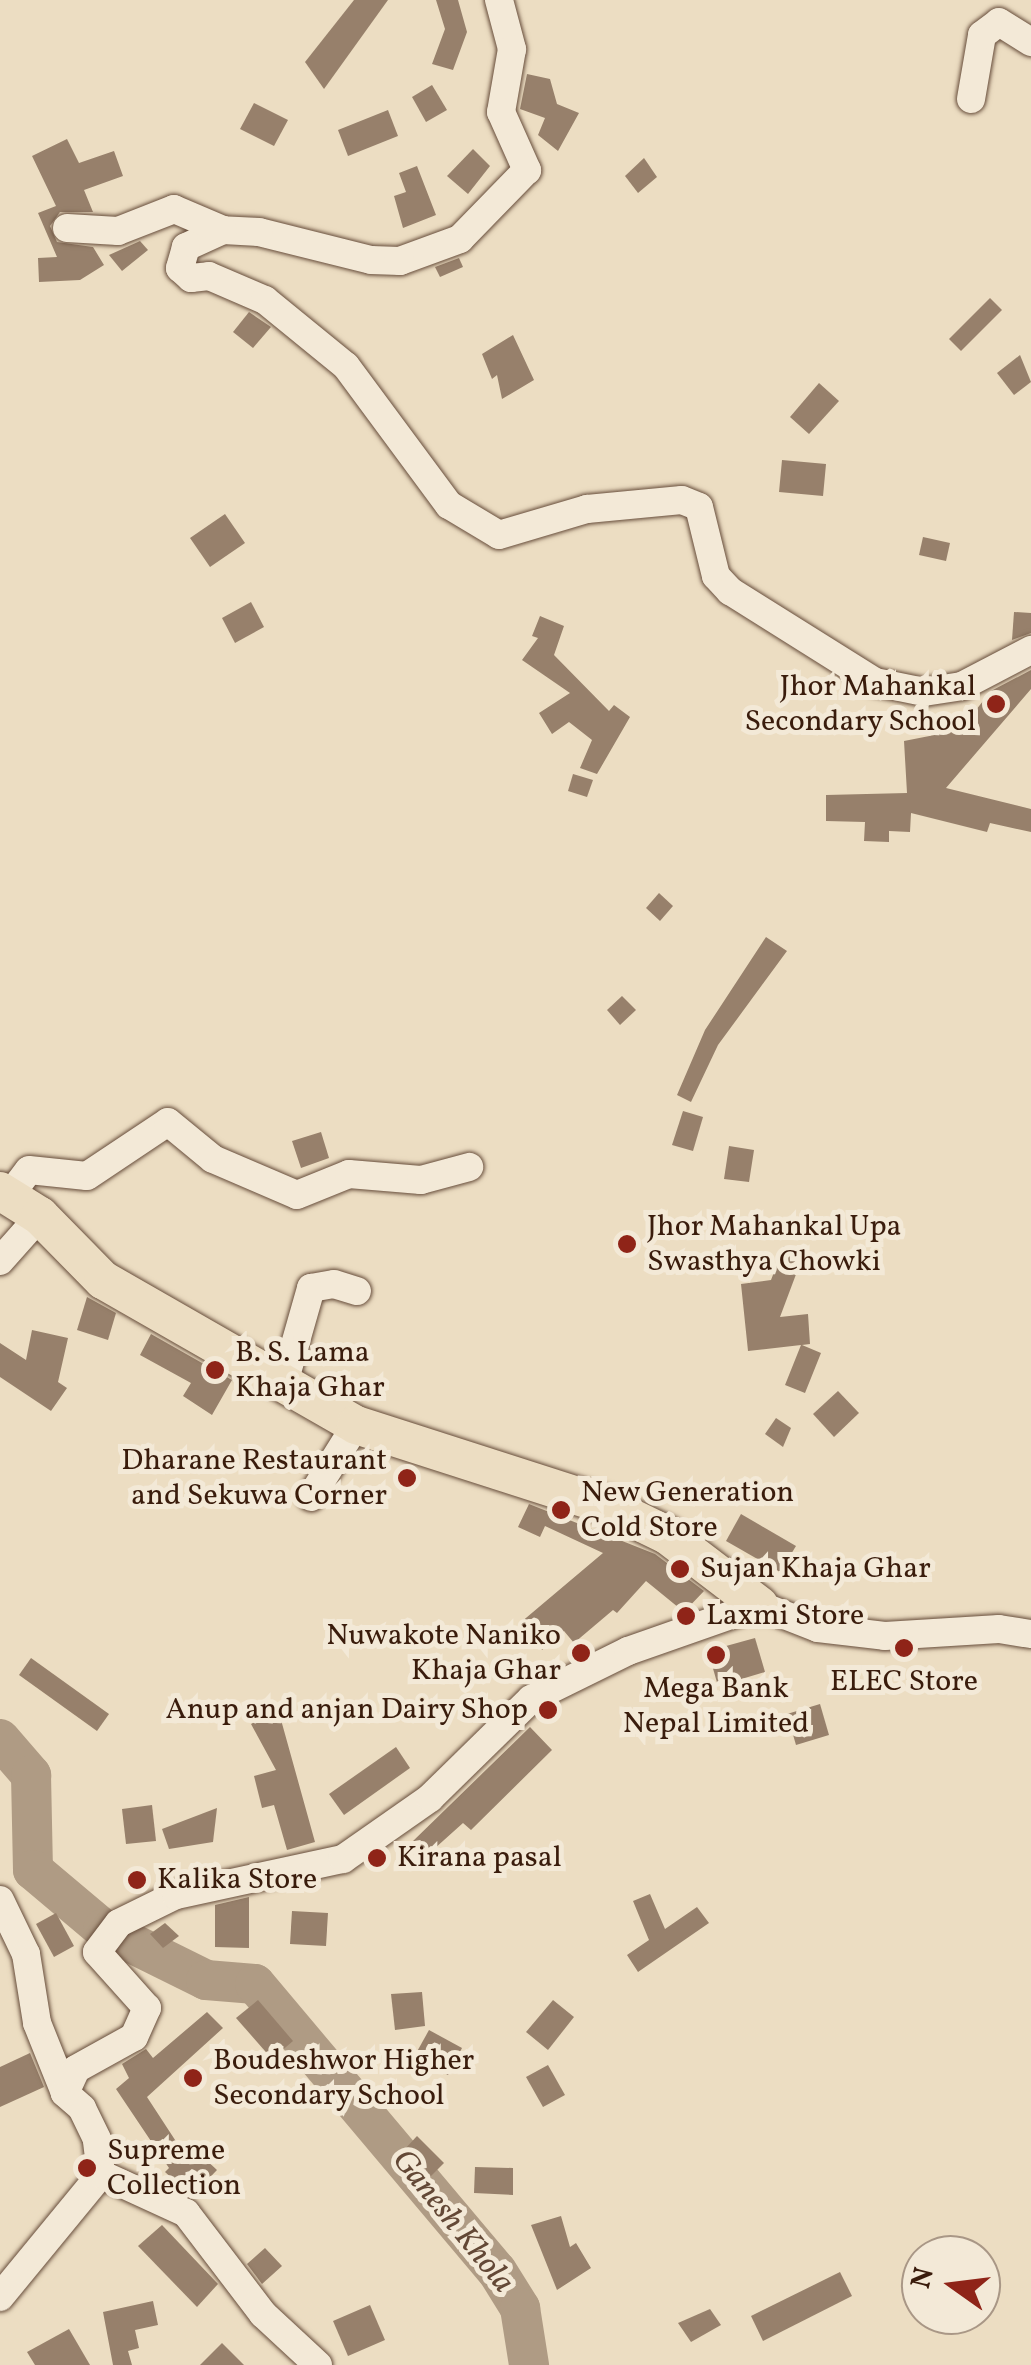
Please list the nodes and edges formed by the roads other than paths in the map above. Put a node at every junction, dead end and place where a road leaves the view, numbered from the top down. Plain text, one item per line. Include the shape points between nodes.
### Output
1 (499, 0) edge
2 (1031, 42) edge
3 (971, 99) dead end
4 (67, 228) dead end
5 (223, 230) junction
6 (1031, 650) edge
7 (469, 1167) dead end
8 (17, 1201) edge
9 (0, 1261) edge
10 (357, 1292) dead end
11 (284, 1383) junction
12 (356, 1425) junction
13 (311, 1497) dead end
14 (759, 1605) junction
15 (1031, 1634) edge
16 (0, 1900) edge
17 (65, 2093) junction
18 (101, 2174) junction
19 (0, 2297) edge
20 (318, 2365) edge

1 - 5 street via 512,49 500,112 527,170 460,239 400,261 372,260
2 - 3 street via 999,22 982,35
4 - 5 street via 118,230 174,209
5 - 6 street via 186,247 180,268 191,278 209,276 265,300 346,366 375,414 467,520 499,535 586,508 682,500 699,507 716,576 730,591 876,682 924,692 962,686
7 - 8 street via 422,1180 349,1174 297,1195 213,1159 168,1122 87,1176 29,1170
8 - 9 street
8 - 11 main road via 103,1280
10 - 11 street via 334,1284 311,1288
11 - 12 main road
12 - 13 street
12 - 14 main road via 605,1505 666,1535
14 - 15 street via 818,1628 885,1636
14 - 17 street via 628,1651 531,1699 430,1798 343,1859 176,1895 118,1923 97,1952 147,2008 134,2037 76,2069
16 - 17 street via 26,1954 37,2023
17 - 18 street via 82,2108 97,2139
18 - 19 street
18 - 20 street via 186,2213 262,2314

